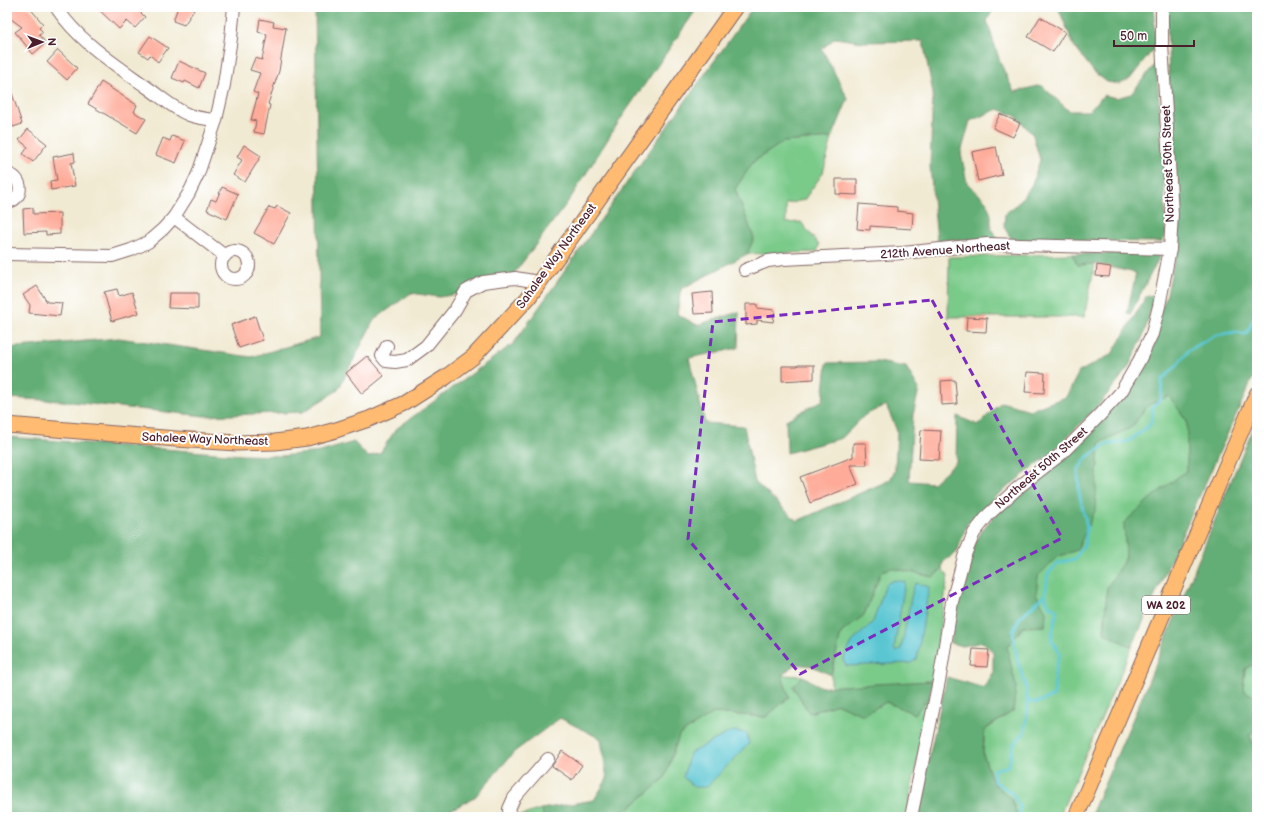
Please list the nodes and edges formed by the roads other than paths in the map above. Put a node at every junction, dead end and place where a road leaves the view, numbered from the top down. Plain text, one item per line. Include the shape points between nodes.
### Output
1 (56, 7) edge
2 (234, 7) edge
3 (735, 7) edge
4 (1162, 7) edge
5 (216, 120) junction
6 (7, 174) edge
7 (7, 202) edge
8 (174, 218) junction
9 (1170, 249) junction
10 (7, 254) edge
11 (225, 256) dead end
12 (745, 270) dead end
13 (539, 282) junction
14 (386, 346) dead end
15 (1257, 394) edge
16 (7, 425) edge
17 (548, 759) dead end
18 (510, 817) edge
19 (911, 817) edge
20 (1076, 817) edge

1 - 5 street via 99,53 175,107 189,115
2 - 5 street via 224,85
3 - 13 main road, Sahalee Way Northeast
4 - 9 street, Northeast 50th Street via 1172,214
5 - 8 street via 198,174
6 - 7 street via 18,180 20,189 14,200
8 - 10 street via 164,230 148,242 112,256
8 - 11 street
9 - 12 street, 212th Avenue Northeast via 986,244 903,253 784,259 768,261
9 - 19 street, Northeast 50th Street via 1152,334 1121,392 1061,454 989,514 974,533 964,557 952,602 940,676
13 - 14 street via 515,278 483,282 466,291 455,310 426,346 407,360 386,361 382,356
13 - 16 main road, Sahalee Way Northeast via 528,298 473,357 446,378 405,403 369,419 307,438 237,443
15 - 20 main road, WA 202
17 - 18 street via 514,798 509,809

